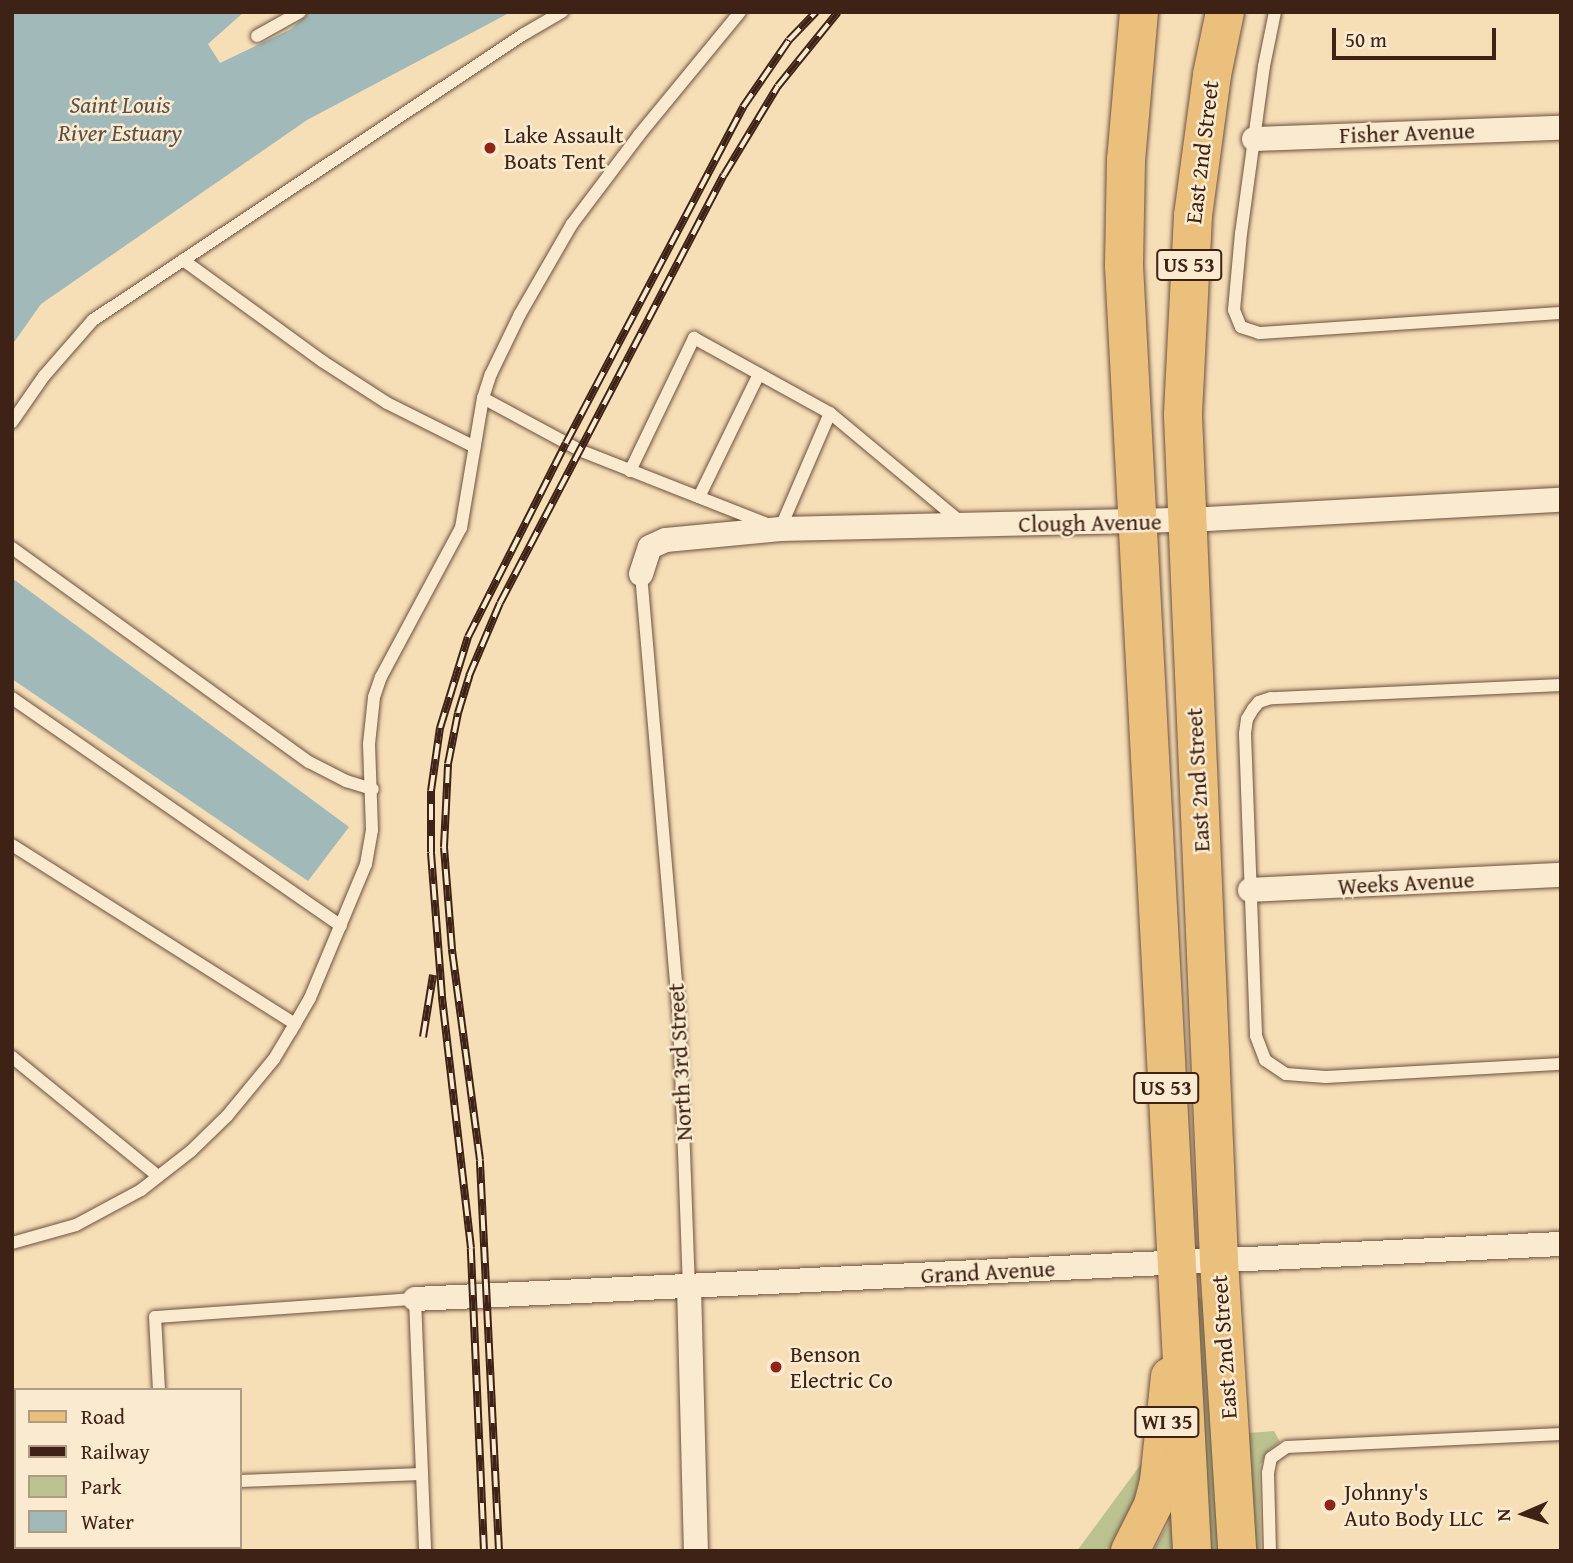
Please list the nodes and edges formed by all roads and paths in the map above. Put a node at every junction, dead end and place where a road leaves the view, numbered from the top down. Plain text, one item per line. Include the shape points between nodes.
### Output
1 (300, 12) edge
2 (562, 12) edge
3 (740, 12) edge
4 (1139, 12) edge
5 (1225, 12) edge
6 (1275, 12) edge
7 (257, 36) dead end
8 (1561, 128) edge
9 (1254, 139) junction
10 (183, 260) junction
11 (1561, 313) edge
12 (759, 374) junction
13 (483, 398) junction
14 (830, 413) junction
15 (12, 422) edge
16 (475, 447) junction
17 (630, 471) junction
18 (699, 496) junction
19 (1561, 500) edge
20 (1187, 520) junction
21 (1138, 522) junction
22 (965, 525) junction
23 (780, 529) junction
24 (12, 548) edge
25 (641, 574) joint
26 (1561, 685) edge
27 (12, 698) edge
28 (373, 789) junction
29 (12, 845) edge
30 (1561, 875) edge
31 (1250, 890) junction
32 (341, 926) junction
33 (295, 1024) junction
34 (12, 1057) edge
35 (1561, 1064) edge
36 (158, 1176) junction
37 (12, 1243) edge
38 (1561, 1244) edge
39 (1219, 1261) junction
40 (1176, 1275) junction
41 (689, 1286) junction
42 (415, 1299) junction
43 (159, 1388) edge
44 (1561, 1434) edge
45 (422, 1474) junction
46 (242, 1481) edge
47 (425, 1551) edge
48 (696, 1551) edge
49 (1130, 1551) edge
50 (1192, 1551) edge
51 (1237, 1551) edge
52 (1270, 1551) edge

1 - 7 lane
2 - 10 lane
3 - 13 lane via 572,224 520,314
4 - 21 main road, East 2nd Street / US 53 via 1124,220
5 - 20 main road, East 2nd Street / US 53 via 1200,152 1190,258 1184,416
6 - 9 lane
8 - 9 street, Fisher Avenue
9 - 11 lane via 1234,310 1248,332
10 - 15 lane via 93,320 44,376
10 - 16 lane via 387,404
12 - 14 lane
12 - 17 lane via 694,338
12 - 18 lane
13 - 16 lane
13 - 17 lane
14 - 22 lane
14 - 23 lane
16 - 28 lane via 461,528 374,697 369,744
17 - 18 lane
18 - 23 lane
19 - 20 street, Clough Avenue
20 - 21 street, Clough Avenue
20 - 39 main road, East 2nd Street / US 53
21 - 22 street, Clough Avenue
21 - 40 main road, East 2nd Street / US 53
22 - 23 street, Clough Avenue
23 - 25 street, Clough Avenue via 666,540 650,547
24 - 28 lane via 309,762
25 - 41 lane, North 3rd Street via 678,1007
26 - 31 lane via 1259,702 1247,719 1245,734
27 - 32 lane
28 - 32 lane via 366,863
29 - 33 lane
30 - 31 street, Weeks Avenue
31 - 35 lane via 1256,1036 1265,1060 1277,1069 1326,1077
32 - 33 lane
33 - 36 lane via 274,1059 226,1116
34 - 36 lane
36 - 37 lane via 76,1225
38 - 39 street, Grand Avenue
39 - 40 street, Grand Avenue
39 - 51 main road, East 2nd Street / US 53
40 - 41 street, Grand Avenue
40 - 49 main road, WI 35 via 1165,1448 1153,1505
40 - 50 main road, East 2nd Street / US 53
41 - 42 street, Grand Avenue
41 - 48 street, North 3rd Street
42 - 43 lane via 155,1317
42 - 45 lane
44 - 52 lane via 1287,1447 1271,1458 1268,1473
45 - 46 lane
45 - 47 lane

